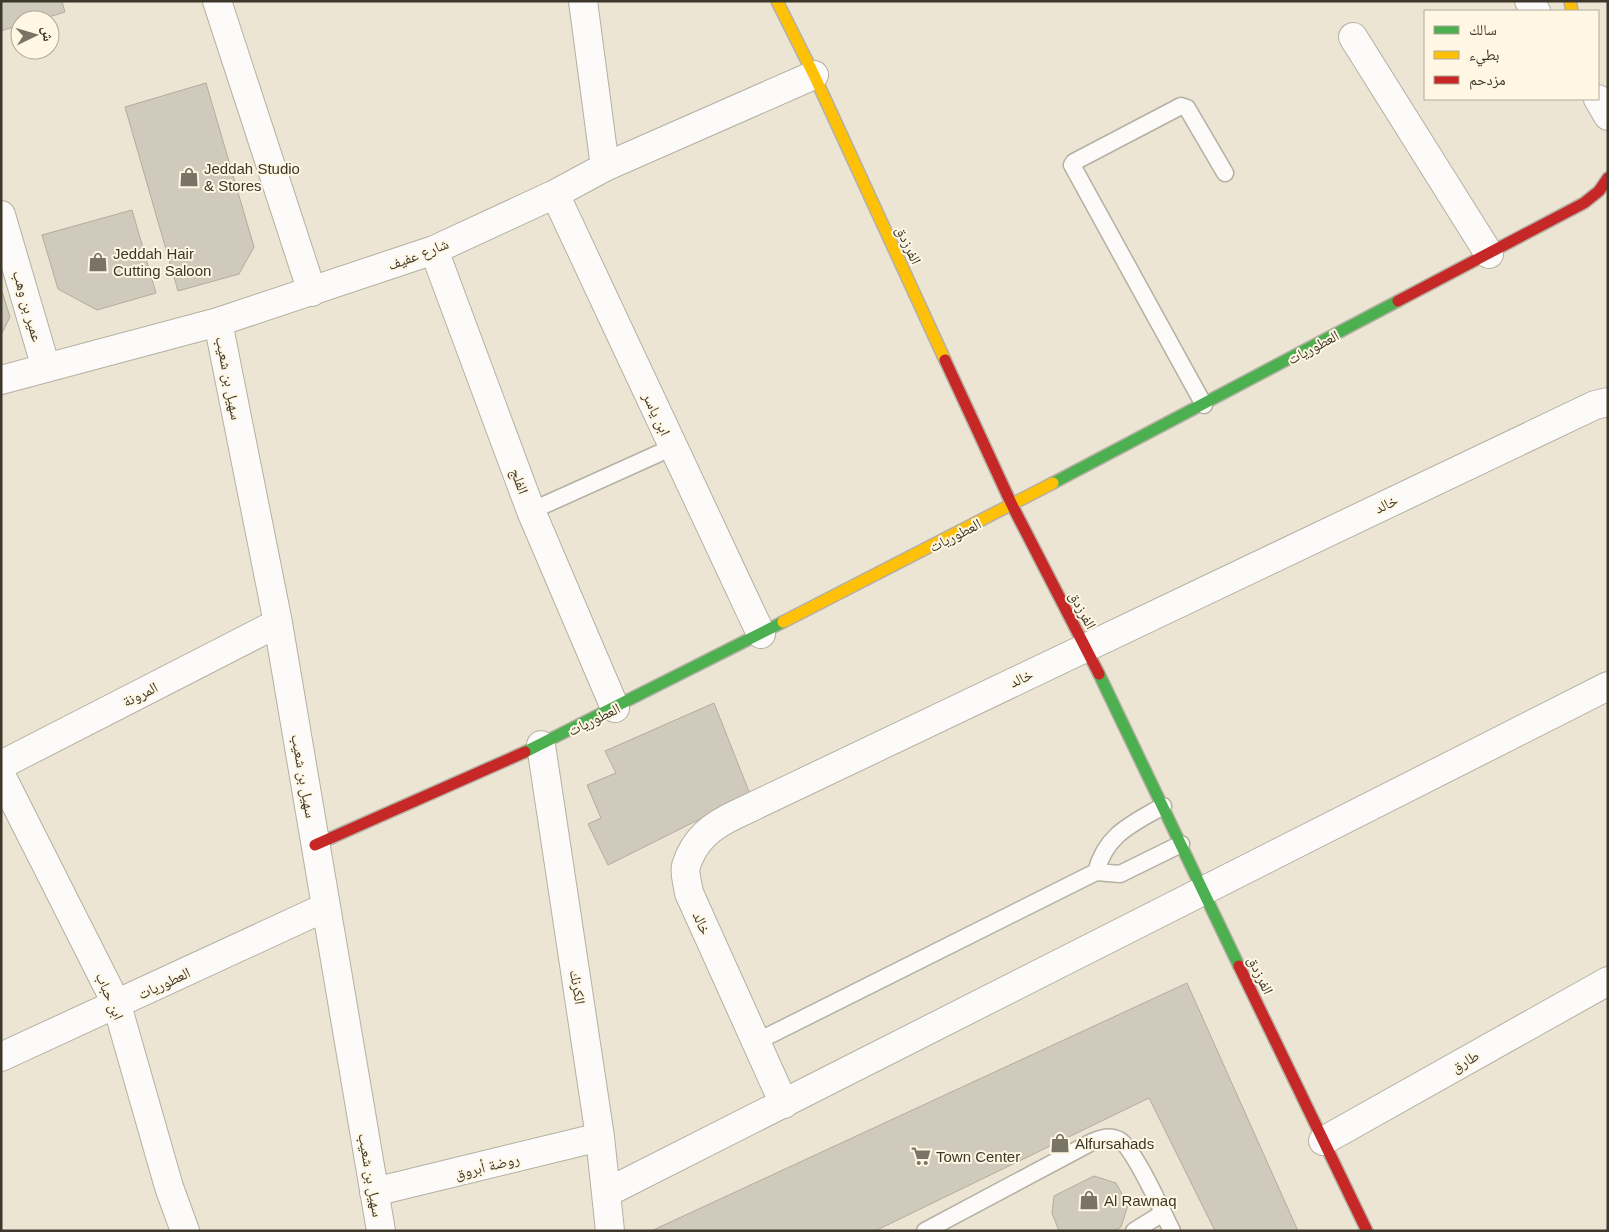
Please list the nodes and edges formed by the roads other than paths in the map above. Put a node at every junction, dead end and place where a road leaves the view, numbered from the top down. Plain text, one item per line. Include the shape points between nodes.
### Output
1 (217, 1) edge
2 (583, 1) edge
3 (777, 1) edge
4 (1353, 37) dead end
5 (814, 75) junction
6 (1599, 100) edge
7 (1608, 116) edge
8 (605, 168) junction
9 (1224, 173) dead end
10 (1608, 178) edge
11 (555, 194) junction
12 (1596, 201) edge
13 (1, 215) edge
14 (434, 250) junction
15 (1489, 254) junction
16 (312, 292) junction
17 (218, 322) junction
18 (46, 368) junction
19 (1, 380) edge
20 (1608, 402) edge
21 (1204, 404) junction
22 (673, 447) junction
23 (1012, 505) junction
24 (531, 511) junction
25 (278, 623) junction
26 (761, 634) junction
27 (1086, 647) junction
28 (1608, 686) edge
29 (615, 708) junction
30 (541, 745) junction
31 (1, 766) edge
32 (1, 775) edge
33 (1163, 806) junction
34 (1181, 844) junction
35 (315, 845) junction
36 (1096, 872) junction
37 (1204, 892) junction
38 (326, 907) junction
39 (1608, 981) edge
40 (117, 1005) junction
41 (756, 1042) junction
42 (1, 1057) edge
43 (784, 1104) junction
44 (600, 1137) junction
45 (1323, 1141) junction
46 (374, 1192) junction
47 (606, 1193) junction
48 (1163, 1213) junction
49 (185, 1231) edge
50 (381, 1231) edge
51 (610, 1231) edge
52 (925, 1231) edge
53 (1134, 1231) edge
54 (1172, 1231) edge
55 (1367, 1231) edge

1 - 16 street
2 - 8 street
3 - 5 street, الفرزدق
4 - 15 street
5 - 8 street, شارع عفيف
5 - 23 street, الفرزدق
6 - 7 street
8 - 11 street, شارع عفيف
9 - 21 lane via 1188,108 1181,106 1074,162 1072,166
10 - 12 street, العطوريات
11 - 14 street, شارع عفيف
11 - 22 street, ابن ياسر
12 - 15 street, العطوريات
13 - 18 street, عمير بن وهب
14 - 16 street, شارع عفيف
14 - 24 street, الفلج
15 - 21 street, العطوريات
16 - 17 street, شارع عفيف
17 - 18 street, شارع عفيف
17 - 25 street, سهيل بن شعيب
18 - 19 street, شارع عفيف
20 - 27 street, خالد via 1595,405
21 - 23 street, العطوريات
22 - 24 lane
22 - 26 street, ابن ياسر
23 - 26 street, العطوريات
23 - 27 street, الفرزدق
24 - 29 street, الفلج
25 - 31 street, المرونة
25 - 35 street, سهيل بن شعيب
26 - 29 street, العطوريات
27 - 33 street, الفرزدق
27 - 41 street, خالد via 718,823 701,836 686,867 688,893
28 - 37 street
29 - 30 street, العطوريات
30 - 35 street, العطوريات
30 - 44 street, الكرنك
32 - 40 street, ابن حباب
33 - 34 street, الفرزدق
33 - 36 lane via 1121,831 1104,851
34 - 36 lane via 1120,874
34 - 37 street, الفرزدق
35 - 38 street, سهيل بن شعيب
36 - 41 lane
37 - 43 street
37 - 45 street, الفرزدق
38 - 40 street, العطوريات
38 - 46 street, سهيل بن شعيب
39 - 45 street, طارق
40 - 42 street, العطوريات
40 - 49 street, ابن حباب via 169,1187
41 - 43 street, خالد
43 - 47 street
44 - 46 street, روضة أبروق
44 - 47 street, الكرنك
45 - 55 street, الفرزدق
46 - 50 street, سهيل بن شعيب
47 - 51 street, الكرنك
48 - 52 lane via 1126,1145 1111,1137 1101,1138
48 - 53 lane
48 - 54 lane

